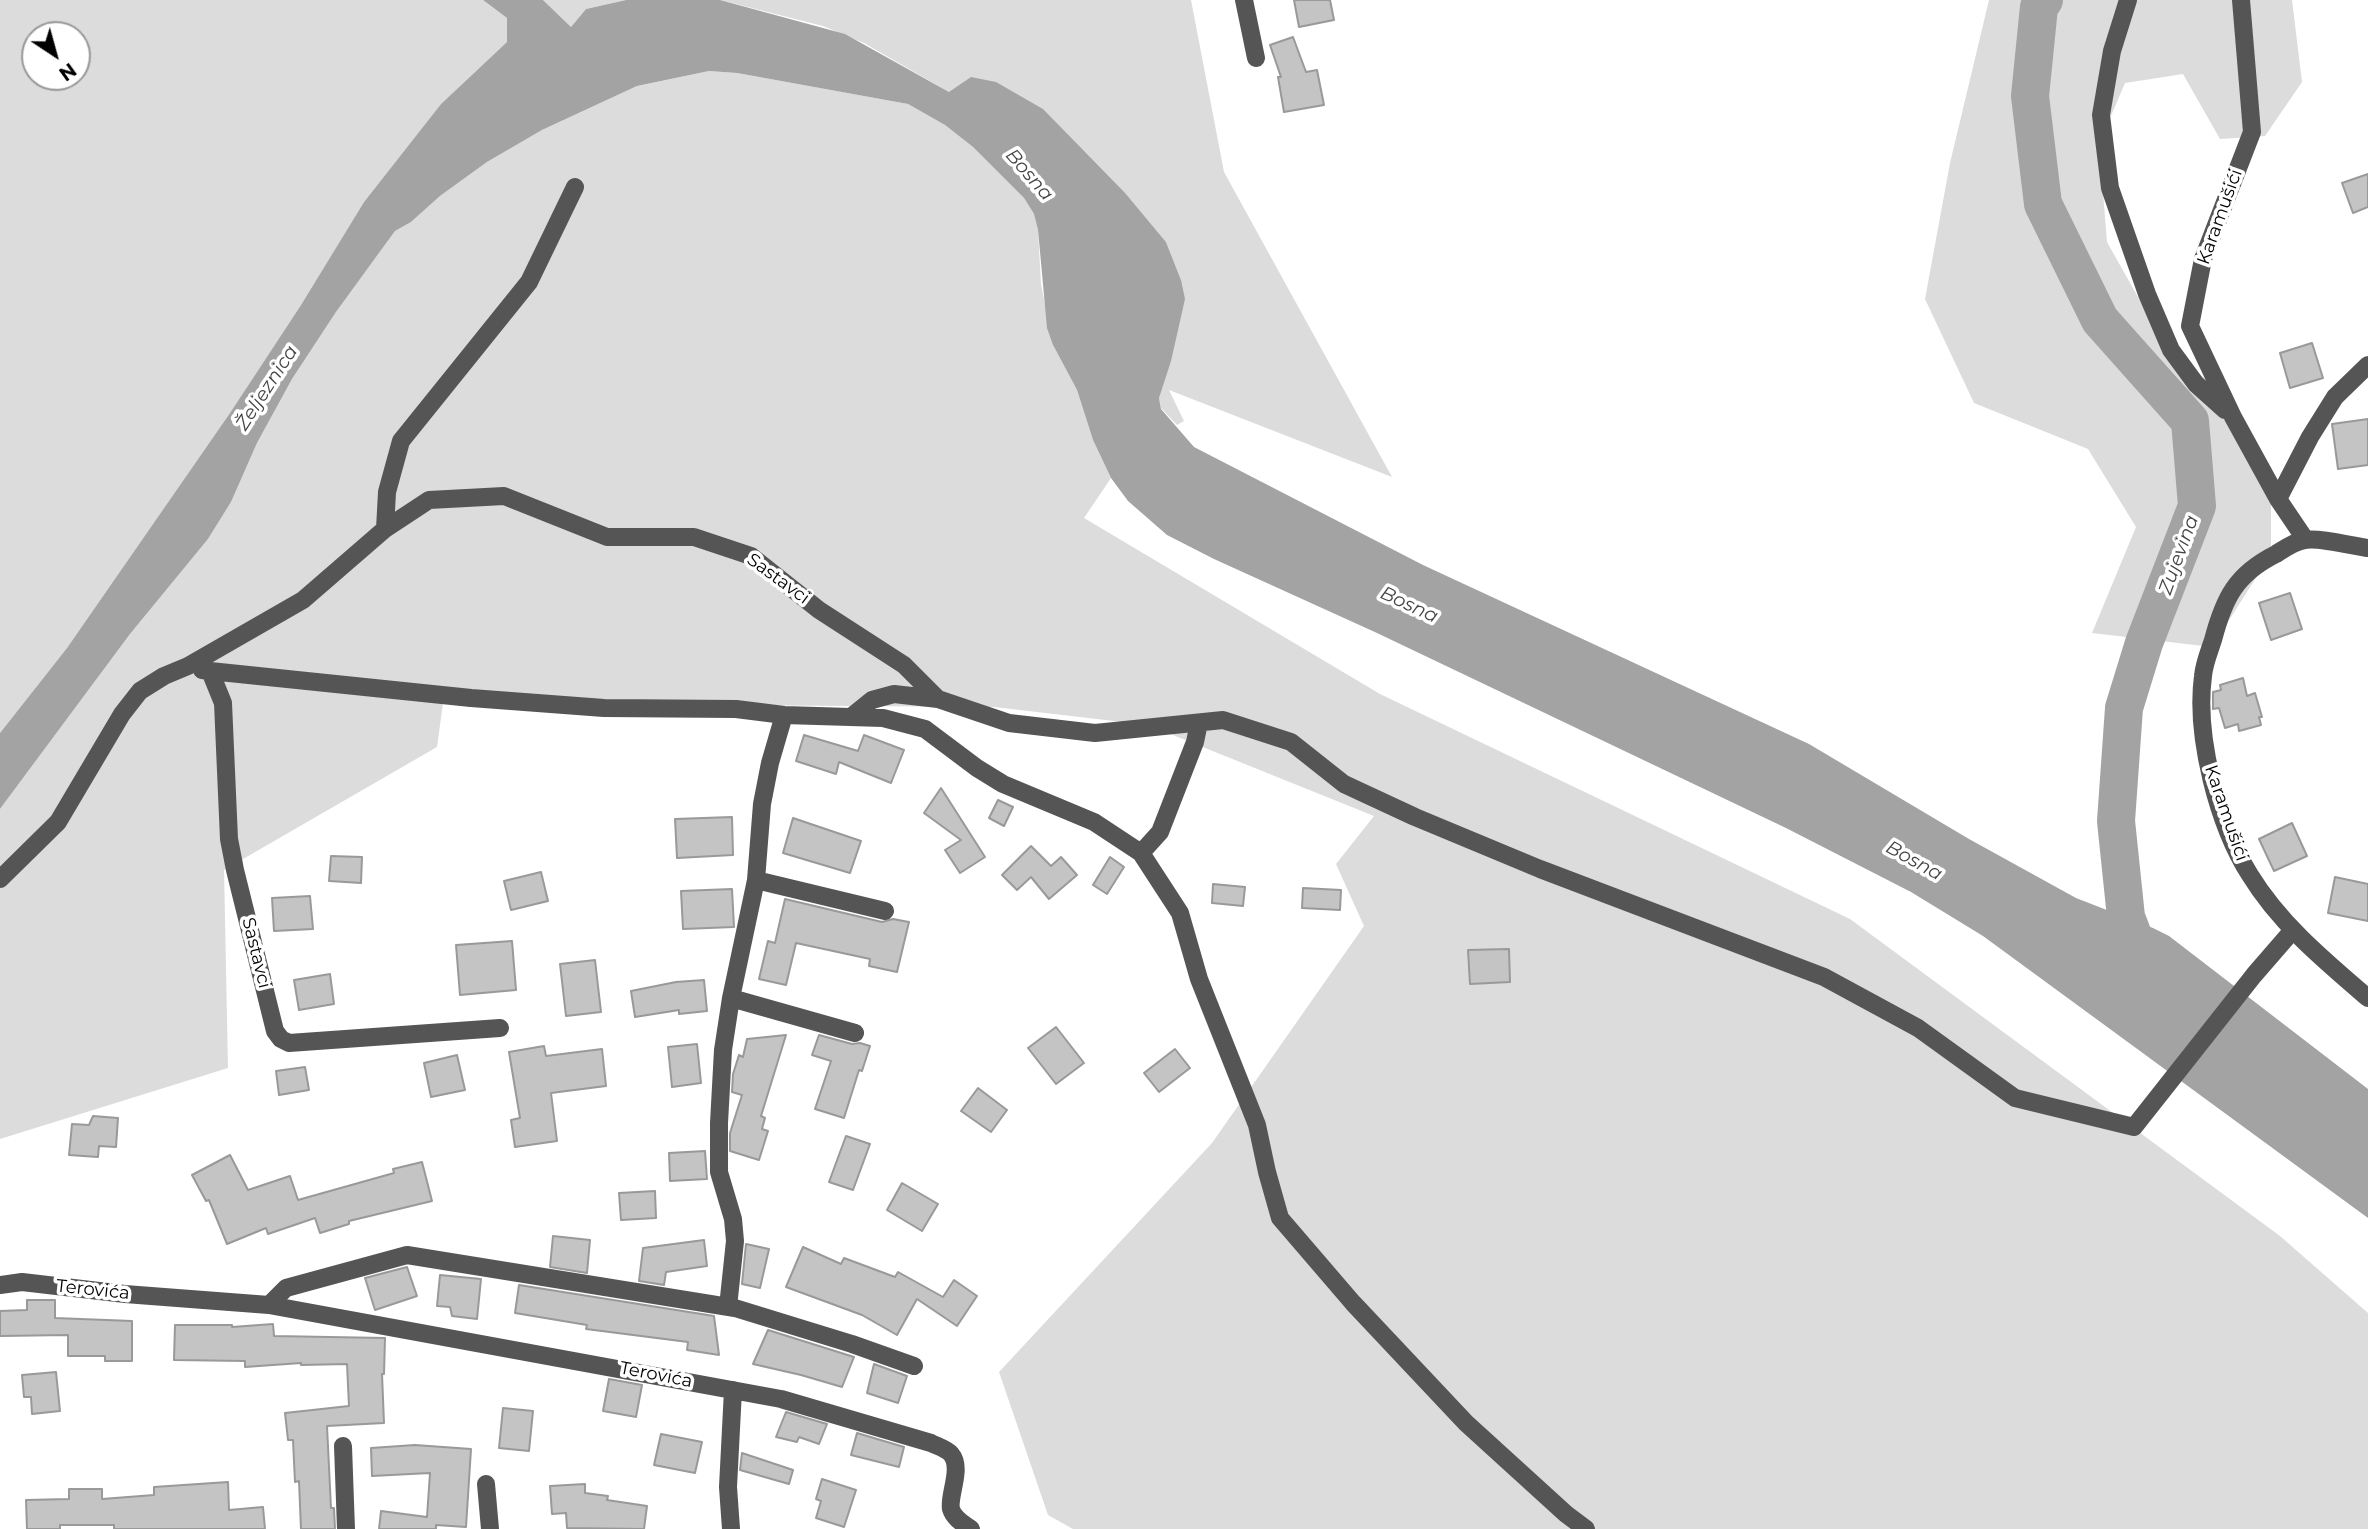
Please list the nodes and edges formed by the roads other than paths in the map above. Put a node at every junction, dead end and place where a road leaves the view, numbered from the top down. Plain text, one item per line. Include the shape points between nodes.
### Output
1 (1244, 0) edge
2 (2129, 0) edge
3 (2241, 0) edge
4 (1256, 58) dead end
5 (575, 187) dead end
6 (2368, 365) edge
7 (2233, 417) junction
8 (2278, 499) junction
9 (385, 529) junction
10 (2305, 539) junction
11 (2368, 548) edge
12 (188, 666) junction
13 (210, 671) junction
14 (938, 699) junction
15 (784, 715) junction
16 (851, 717) junction
17 (1199, 723) junction
18 (1141, 853) junction
19 (0, 879) edge
20 (756, 880) junction
21 (886, 911) dead end
22 (2293, 930) junction
23 (2368, 998) edge
24 (731, 999) junction
25 (500, 1028) dead end
26 (855, 1033) dead end
27 (0, 1285) edge
28 (269, 1305) junction
29 (728, 1307) junction
30 (914, 1366) dead end
31 (733, 1390) junction
32 (343, 1447) dead end
33 (486, 1484) dead end
34 (346, 1529) edge
35 (490, 1529) edge
36 (731, 1529) edge
37 (971, 1529) edge
38 (1586, 1529) edge

1 - 4 street
2 - 7 street via 2112,51 2101,115 2110,188 2171,350 2196,384
3 - 7 street, Karamušići via 2252,132 2203,259 2190,326
5 - 9 street via 529,282 401,441 387,492
6 - 8 street via 2335,397
7 - 8 street, Karamušići
8 - 10 street, Karamušići
9 - 12 street, Sastavci via 303,600
9 - 14 street, Sastavci via 429,500 504,496 607,537 694,537 751,556 819,610 904,666
10 - 11 street
10 - 22 street, Karamušići via 2255,565 2237,583 2222,607 2203,675 2202,724 2208,768 2221,810 2249,874
12 - 13 street
12 - 19 street, Sastavci via 140,691 58,822
13 - 15 street via 471,698
13 - 25 street, Sastavci via 223,703 234,870 275,1031 281,1039 289,1043
14 - 16 street via 894,694 872,700
14 - 17 street via 1009,723 1095,733
15 - 16 street
15 - 20 street via 762,804
16 - 18 street via 883,719 925,730 1003,784 1094,822
17 - 18 street via 1160,832
17 - 22 street via 1223,720 1291,742 1344,784 1415,817 1824,977 1918,1028 2015,1098 2134,1127
18 - 38 street via 1180,913 1199,979 1257,1125 1280,1218 1466,1423
20 - 21 street
20 - 24 street
22 - 23 street, Karamušići
24 - 26 street
24 - 29 street via 723,1050 719,1150 719,1172 735,1231
27 - 28 street, Terovića via 22,1282
28 - 29 street via 286,1288 407,1255
28 - 31 street, Terovića
29 - 30 street
31 - 36 street via 728,1487
31 - 37 street, Terovića via 806,1406 931,1443 950,1453 956,1473 950,1508 956,1519
32 - 34 street
33 - 35 street

